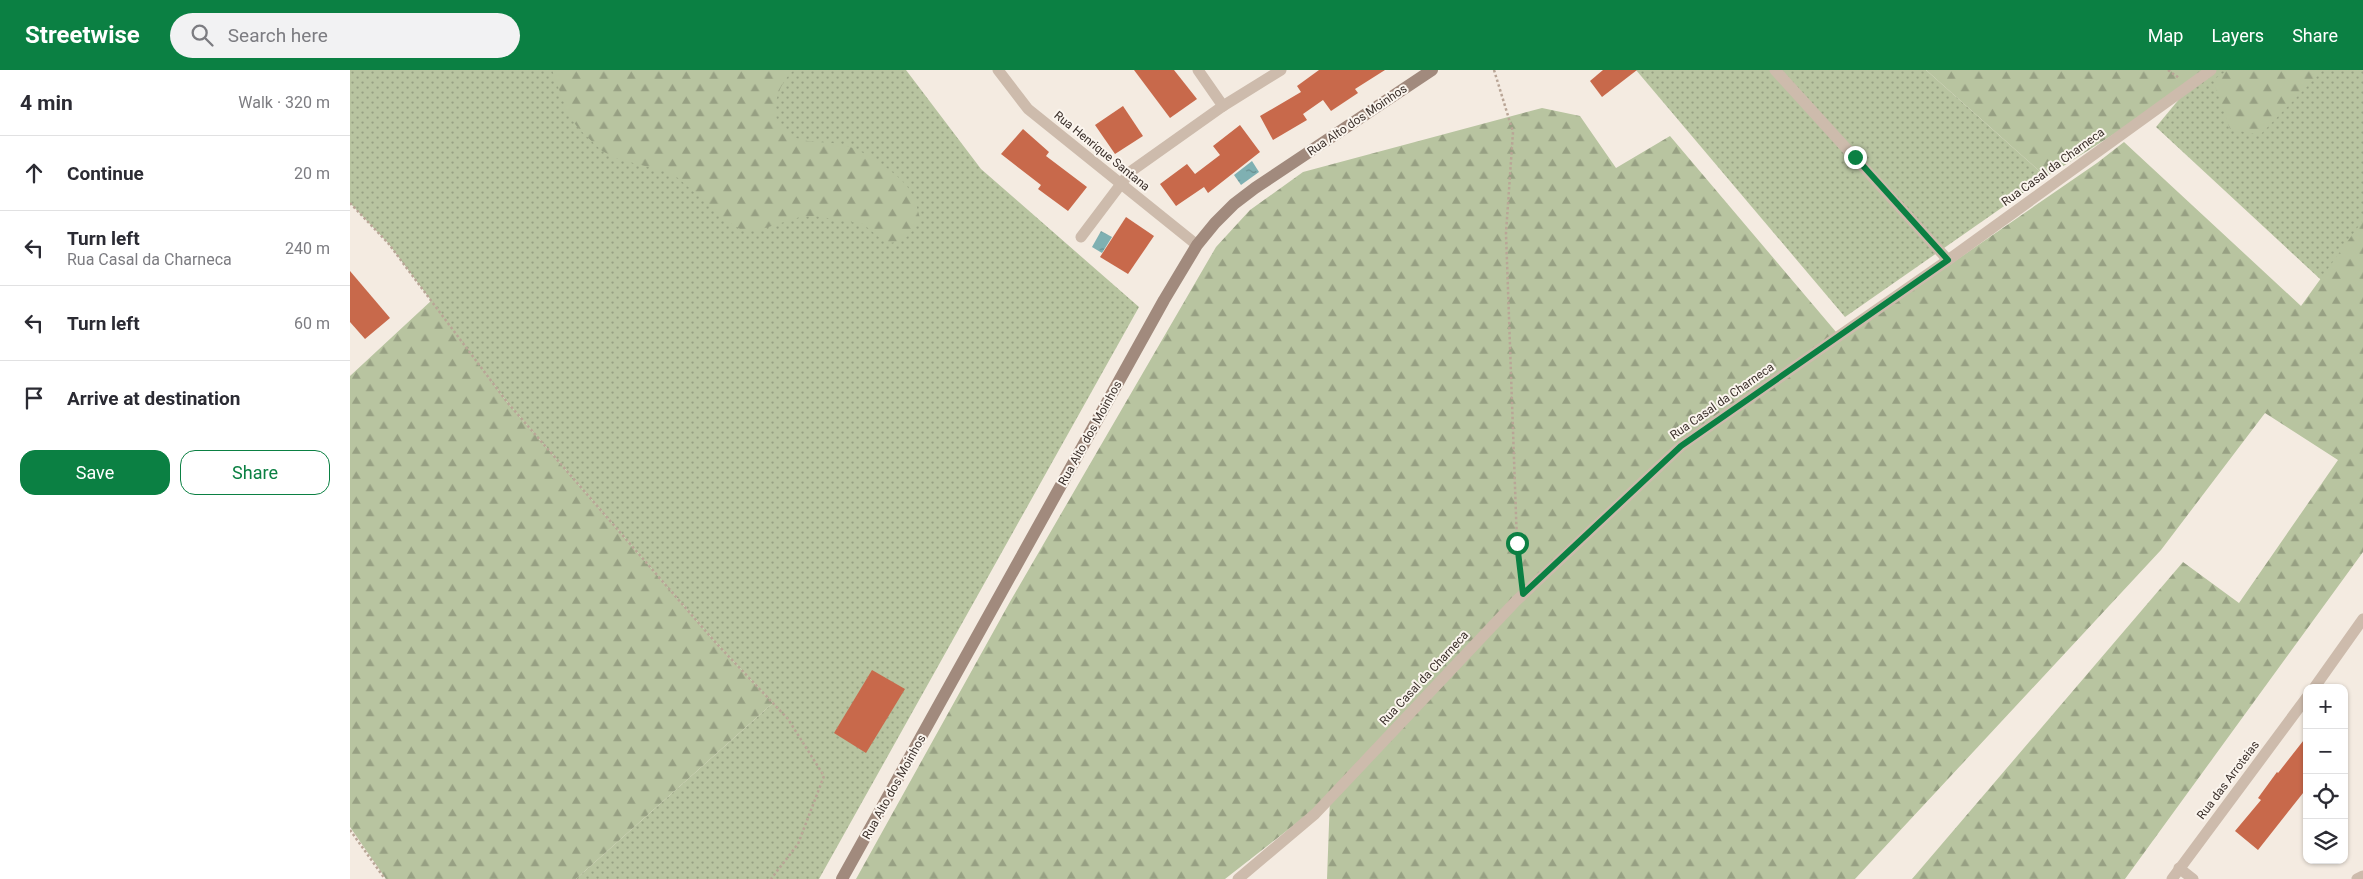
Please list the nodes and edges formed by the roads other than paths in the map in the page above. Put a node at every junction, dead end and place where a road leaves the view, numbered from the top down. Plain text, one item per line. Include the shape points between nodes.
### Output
1 (998, 70) edge
2 (1198, 70) edge
3 (1281, 70) edge
4 (1432, 70) edge
5 (1775, 70) edge
6 (2211, 70) edge
7 (1223, 106) junction
8 (1120, 185) junction
9 (1081, 237) dead end
10 (1197, 245) junction
11 (1948, 260) junction
12 (2363, 619) edge
13 (2317, 684) edge
14 (2303, 702) edge
15 (2179, 868) junction
16 (2363, 876) edge
17 (842, 879) edge
18 (1238, 879) edge
19 (2172, 879) edge
20 (2193, 879) edge
21 (2357, 879) edge

1 - 8 street, Rua Henrique Santana via 1028,109
2 - 7 street
3 - 7 street
4 - 10 street, Rua Alto dos Moinhos via 1255,188 1215,223
5 - 11 street
6 - 11 street, Rua Casal da Charneca
7 - 8 street via 1130,172
8 - 9 street
8 - 10 street, Rua Henrique Santana
10 - 17 street, Rua Alto dos Moinhos
11 - 18 street, Rua Casal da Charneca via 1681,446 1523,594 1315,814
12 - 13 street
14 - 15 street, Rua das Arroteias
15 - 19 street, Rua das Arroteias
15 - 20 street
16 - 21 street

